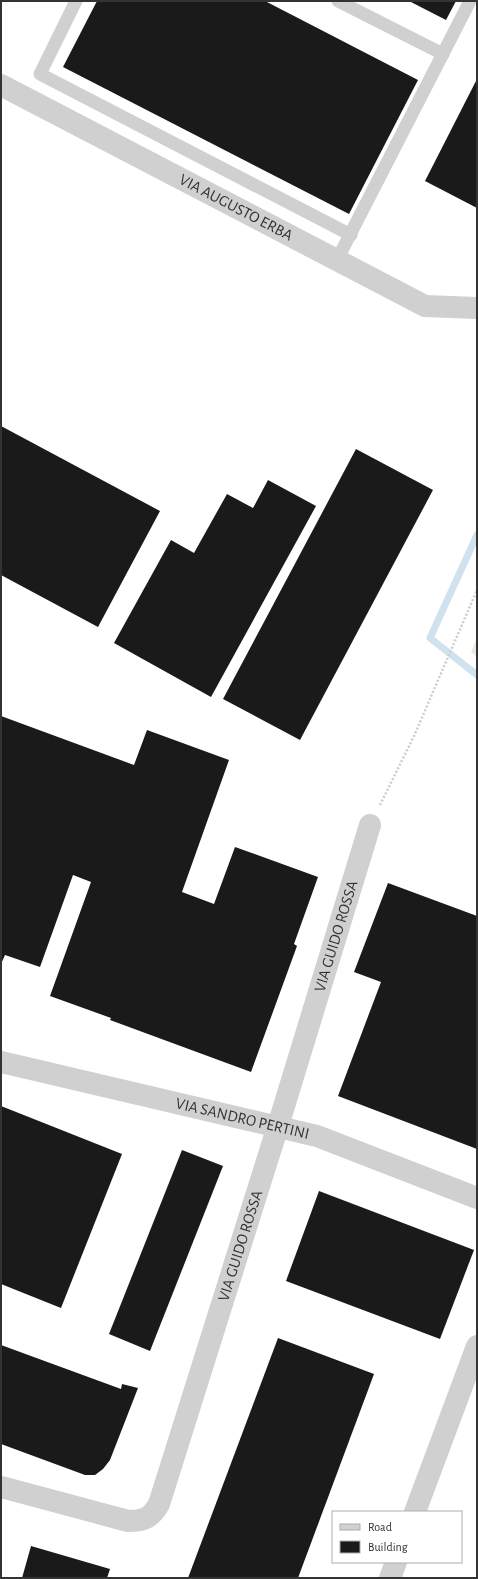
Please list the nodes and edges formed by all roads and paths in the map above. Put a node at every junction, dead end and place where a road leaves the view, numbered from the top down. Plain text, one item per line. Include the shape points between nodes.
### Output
1 (76, 1) edge
2 (338, 1) edge
3 (470, 1) edge
4 (443, 54) junction
5 (1, 85) edge
6 (351, 235) junction
7 (337, 260) junction
8 (477, 308) edge
9 (477, 590) edge
10 (370, 826) joint
11 (1, 1062) edge
12 (278, 1126) junction
13 (477, 1198) edge
14 (477, 1346) edge
15 (1, 1487) edge
16 (415, 1511) edge
17 (396, 1563) edge
18 (390, 1578) edge

1 - 6 lane via 40,74
2 - 4 lane
3 - 4 lane
4 - 6 lane
5 - 7 street, VIA AUGUSTO ERBA
6 - 7 lane
7 - 8 street, VIA AUGUSTO ERBA via 425,306
9 - 10 path via 414,736
10 - 12 street, VIA GUIDO ROSSA
11 - 12 street, VIA SANDRO PERTINI
12 - 13 street, VIA SANDRO PERTINI via 317,1136
12 - 15 street, VIA GUIDO ROSSA via 159,1504 152,1515 142,1520 128,1520
14 - 16 street
17 - 18 street

